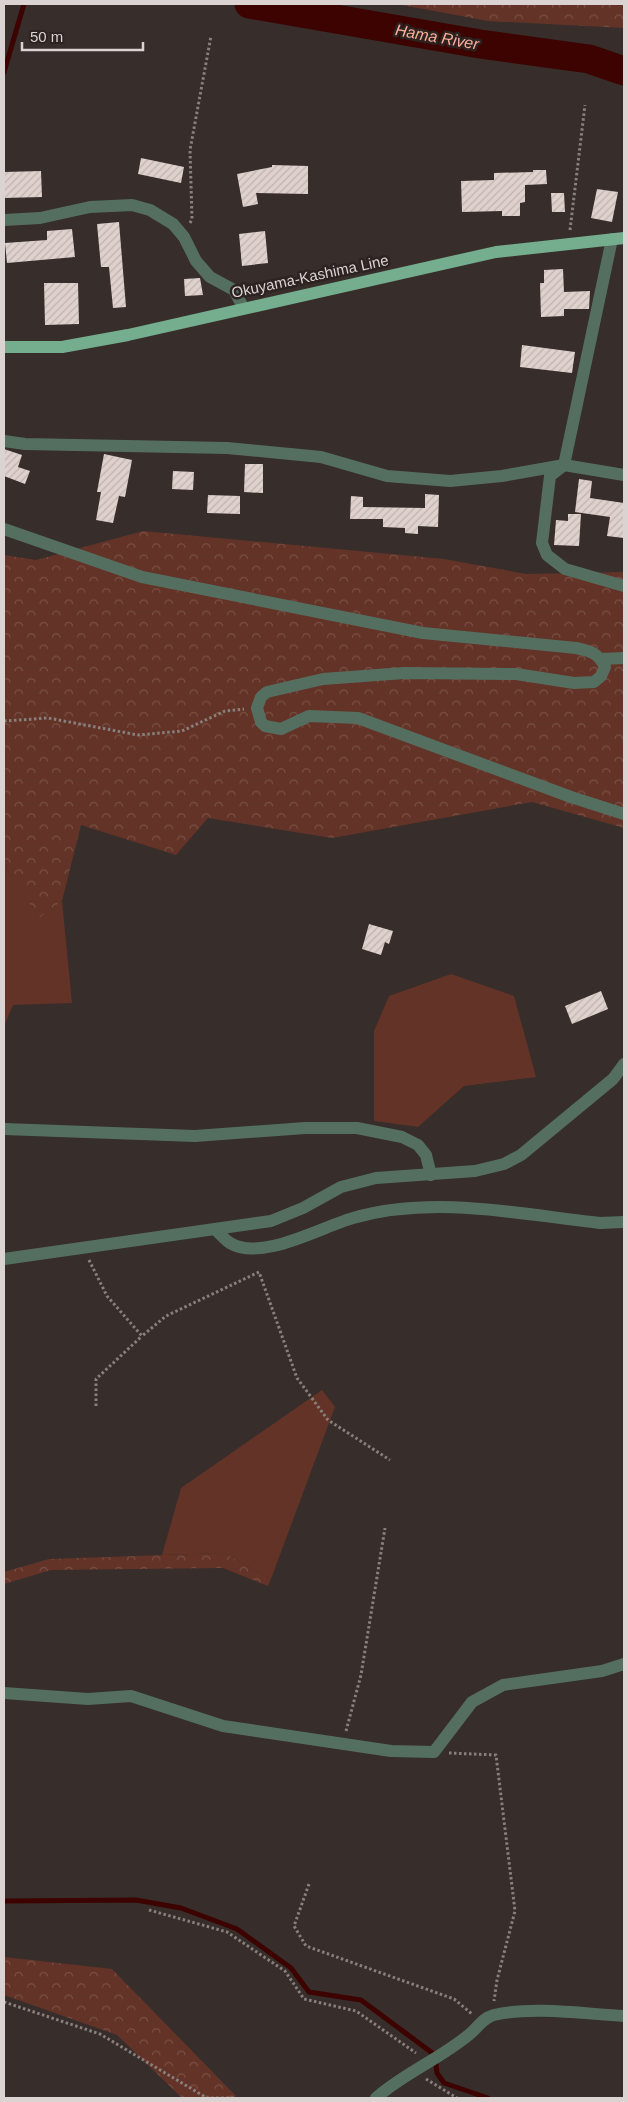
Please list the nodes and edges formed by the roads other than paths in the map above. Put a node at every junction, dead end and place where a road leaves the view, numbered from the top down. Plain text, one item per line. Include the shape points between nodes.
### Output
1 (4, 220) edge
2 (618, 239) edge
3 (243, 307) junction
4 (4, 346) edge
5 (4, 441) edge
6 (564, 465) junction
7 (624, 476) edge
8 (4, 529) edge
9 (624, 586) edge
10 (624, 658) edge
11 (601, 659) junction
12 (624, 814) edge
13 (624, 1064) edge
14 (4, 1129) edge
15 (431, 1175) junction
16 (624, 1222) edge
17 (216, 1230) junction
18 (4, 1259) edge
19 (624, 1664) edge
20 (4, 1693) edge
21 (624, 2016) edge
22 (376, 2098) edge

1 - 3 street via 132,205 150,210 173,224 196,261 210,277 234,290
2 - 3 main road, Okuyama-Kashima Line via 496,252
2 - 6 street
3 - 4 main road, Okuyama-Kashima Line via 128,335 62,347
5 - 6 street via 227,448 321,457 386,476 450,481
6 - 7 street
6 - 9 street via 550,476 542,543 547,555 565,569
8 - 11 street via 142,577 423,633 576,648 594,652
10 - 11 street
11 - 12 street via 602,676 594,682 574,683 516,674 404,673 323,679 267,692 257,708 264,726 281,728 309,716 358,718
13 - 15 street via 614,1079 504,1164 475,1171
14 - 15 street via 196,1136 306,1128 357,1128 402,1137 418,1144 426,1155
15 - 17 street via 376,1178 341,1187 303,1208 271,1220
16 - 17 street via 600,1223 449,1206 430,1207 354,1218 271,1248 250,1249 230,1243
17 - 18 street
19 - 20 street via 602,1671 503,1685 472,1702 434,1752 391,1751 223,1726 131,1696 88,1699
21 - 22 street via 522,2011 493,2015 480,2021 446,2051

